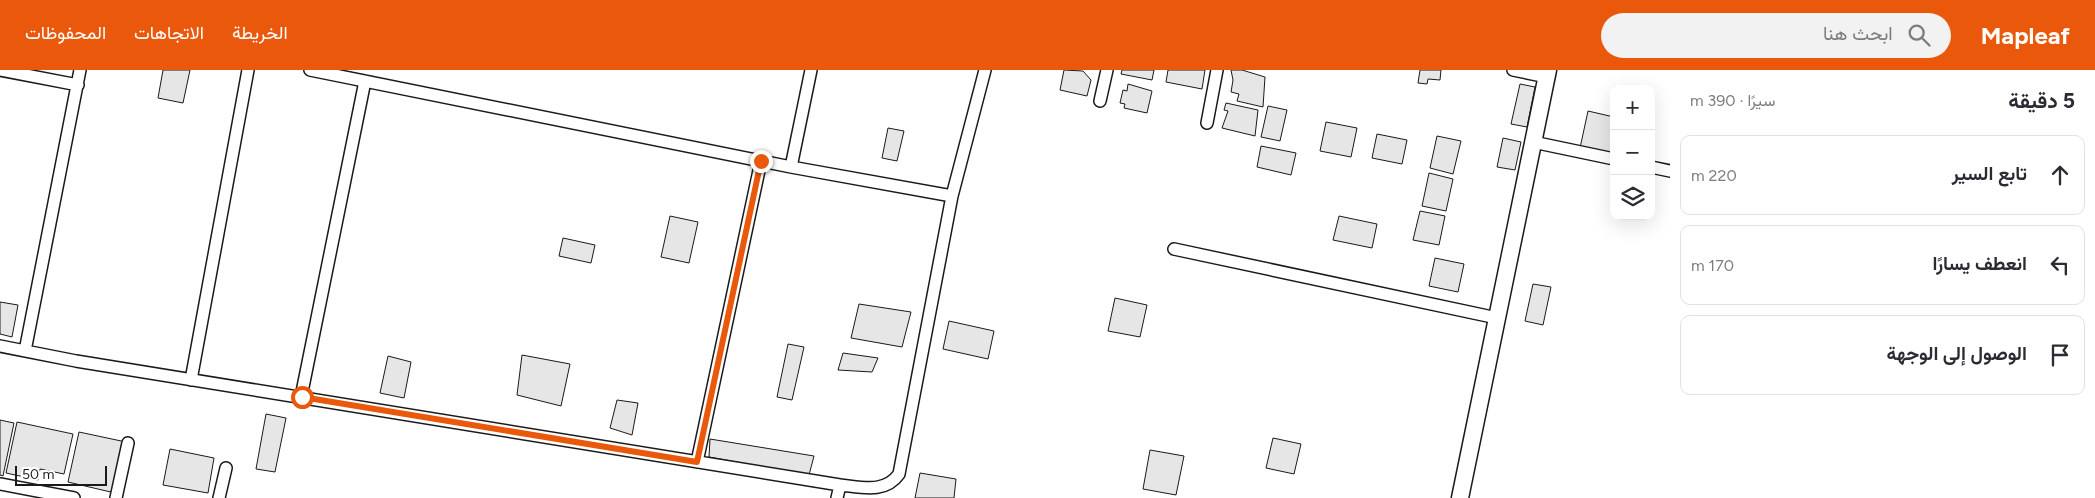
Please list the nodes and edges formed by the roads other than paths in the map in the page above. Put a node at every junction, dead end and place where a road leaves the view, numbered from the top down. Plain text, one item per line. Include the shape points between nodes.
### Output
1 (0, 70) edge
2 (80, 70) edge
3 (248, 70) edge
4 (310, 70) edge
5 (811, 70) edge
6 (984, 70) edge
7 (1107, 70) edge
8 (1217, 70) edge
9 (1513, 70) edge
10 (1547, 73) edge
11 (365, 81) junction
12 (78, 85) junction
13 (1100, 101) dead end
14 (1207, 123) dead end
15 (1533, 142) junction
16 (1610, 158) edge
17 (761, 161) junction
18 (791, 167) junction
19 (1655, 168) edge
20 (1670, 171) edge
21 (952, 196) junction
22 (1174, 248) dead end
23 (1498, 318) junction
24 (0, 346) edge
25 (25, 351) junction
26 (191, 380) junction
27 (302, 397) junction
28 (128, 443) dead end
29 (697, 462) junction
30 (226, 468) dead end
31 (0, 484) edge
32 (840, 486) junction
33 (74, 498) edge
34 (116, 498) edge
35 (219, 498) edge
36 (837, 498) edge
37 (1460, 498) edge

1 - 12 street
2 - 12 street
3 - 26 street
4 - 11 street
5 - 18 street
6 - 21 street
7 - 13 street
8 - 14 street
9 - 10 street
10 - 15 main road
11 - 17 street
11 - 27 street
12 - 25 street
15 - 16 street
15 - 23 main road
17 - 18 street
17 - 29 street
18 - 21 street
19 - 20 street
21 - 32 street via 899,474 894,481 878,488
22 - 23 street
23 - 37 main road
24 - 25 street
25 - 26 street
26 - 27 street
27 - 29 street
28 - 34 street
29 - 32 street
30 - 35 street
31 - 33 street
32 - 36 street

